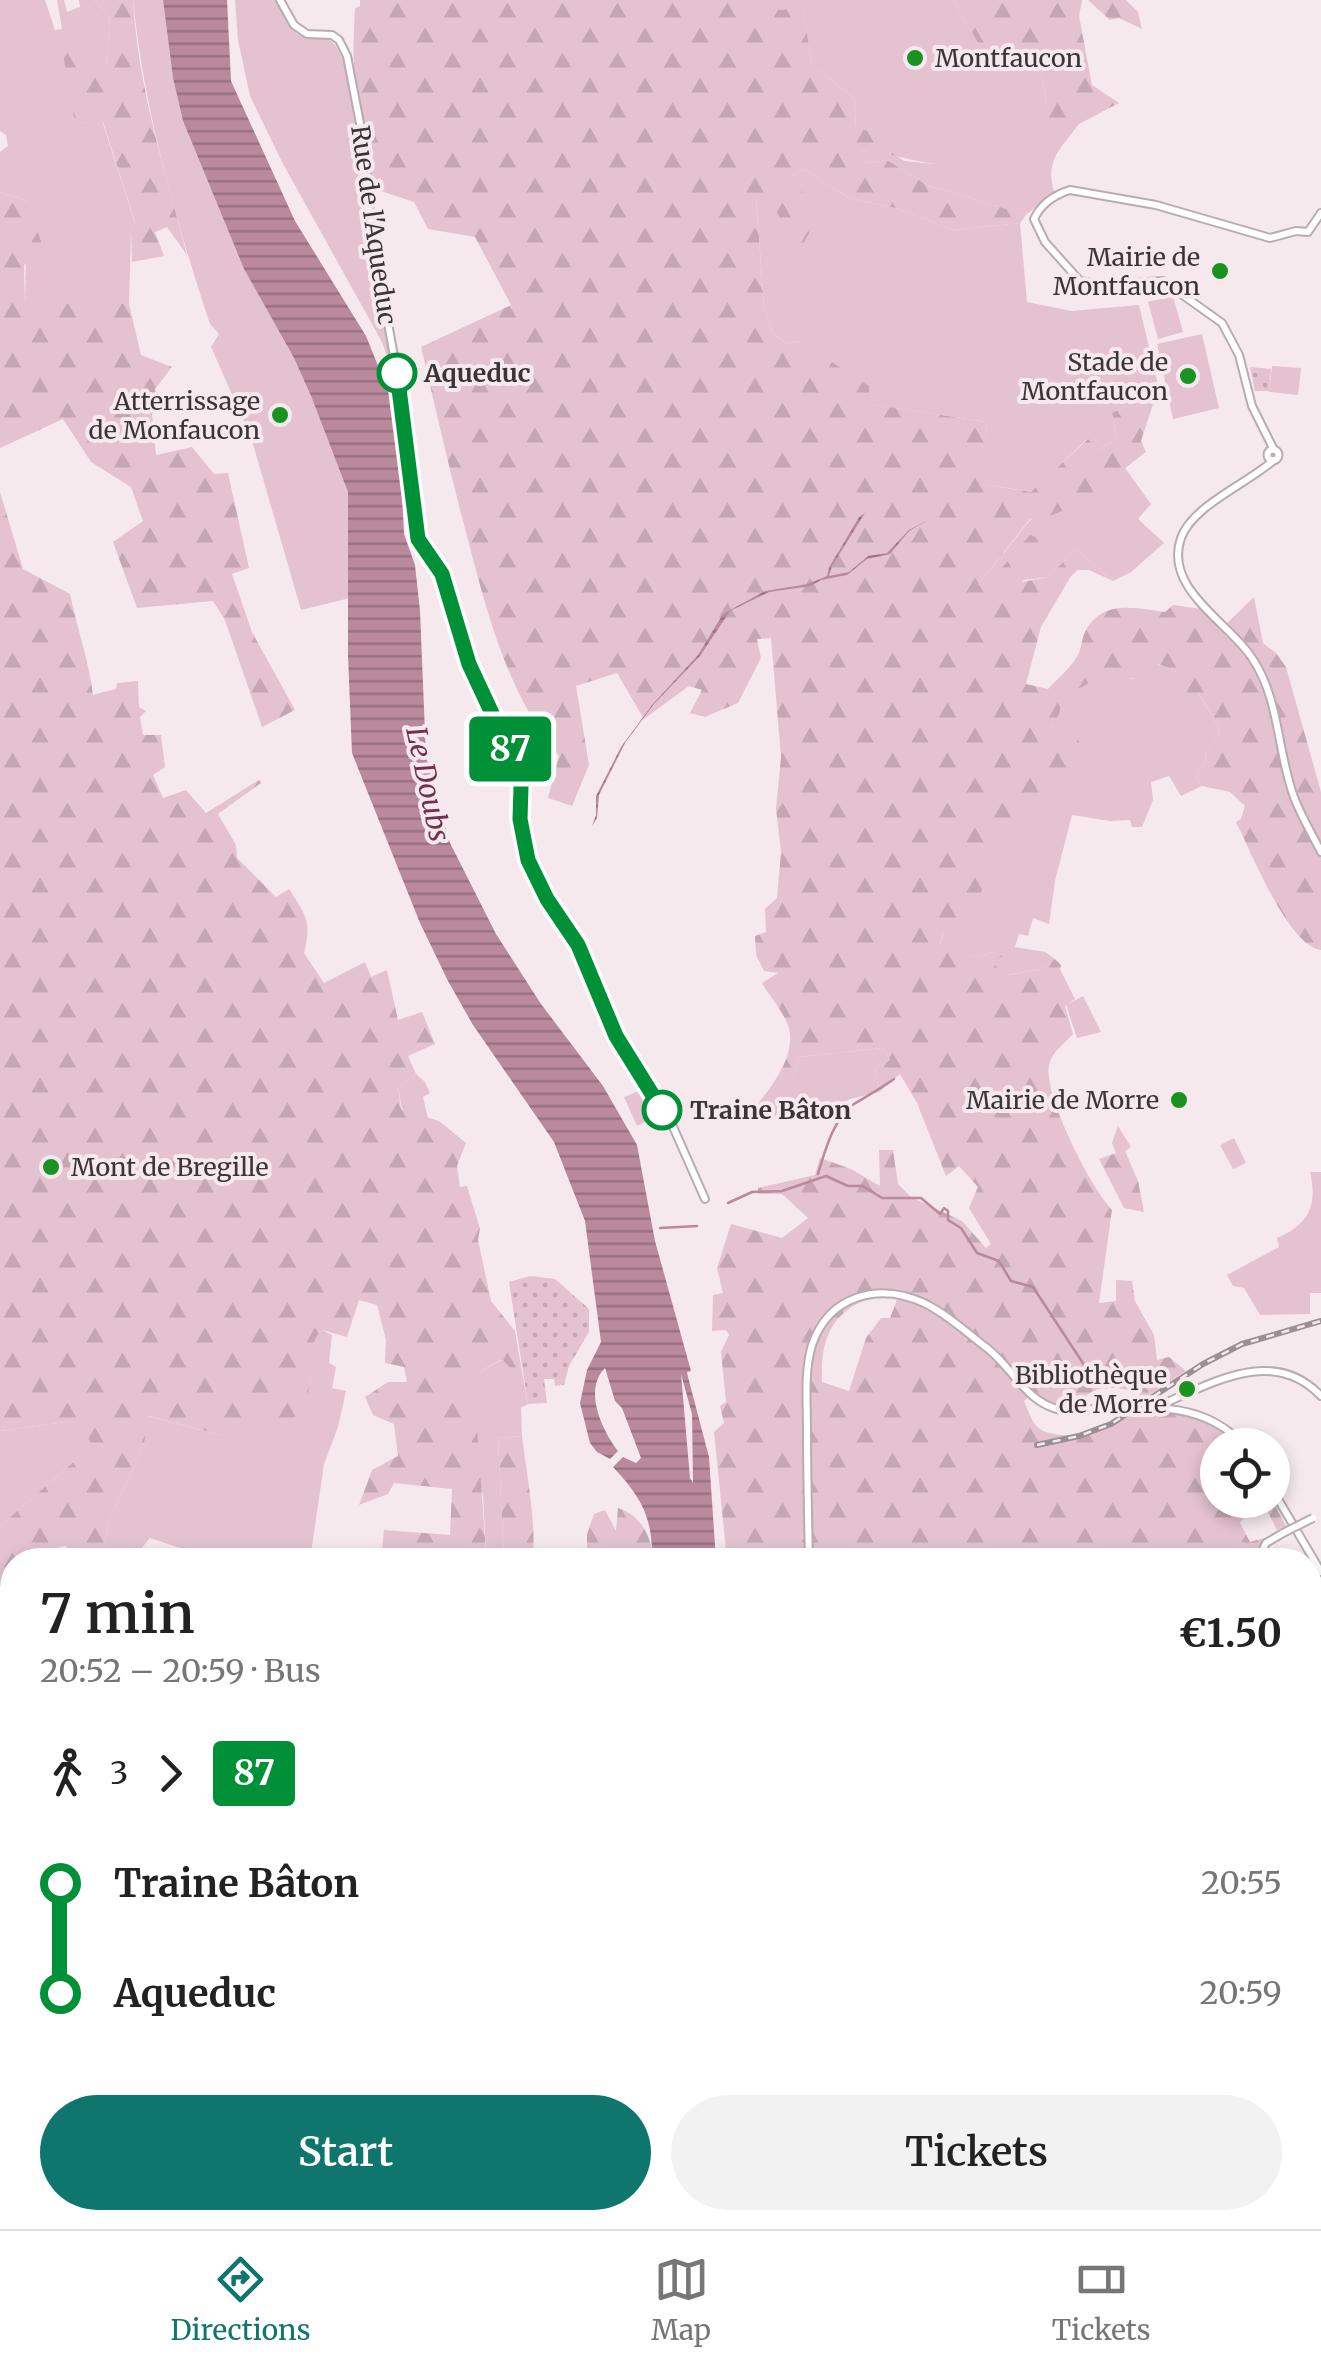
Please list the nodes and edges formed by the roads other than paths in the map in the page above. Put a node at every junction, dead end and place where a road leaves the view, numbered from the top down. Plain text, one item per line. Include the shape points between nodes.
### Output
1 (280, 0) edge
2 (1321, 213) edge
3 (1321, 852) edge
4 (705, 1199) dead end
5 (1321, 1396) edge
6 (1152, 1408) junction
7 (1225, 1428) edge
8 (1317, 1515) edge
9 (1288, 1518) edge
10 (808, 1548) edge
11 (1264, 1548) edge
12 (1305, 1548) edge

1 - 4 street, Rue de l'Aqueduc via 294,26 332,35 347,56 418,539 442,574 469,664 517,767 528,860 578,945 616,1036 670,1120
2 - 3 street via 1308,232 1270,238 1156,205 1070,190 1034,219 1080,281 1163,281 1222,323 1238,355 1271,455 1256,476 1198,513 1182,536 1179,562 1203,606 1252,656 1269,689 1294,797
5 - 6 street via 1295,1376 1273,1370 1241,1373
6 - 7 street via 1182,1409
6 - 10 street via 1045,1406 997,1356 940,1313 891,1292 868,1293 837,1308 817,1334 808,1364
8 - 11 street, bridge
9 - 12 street

